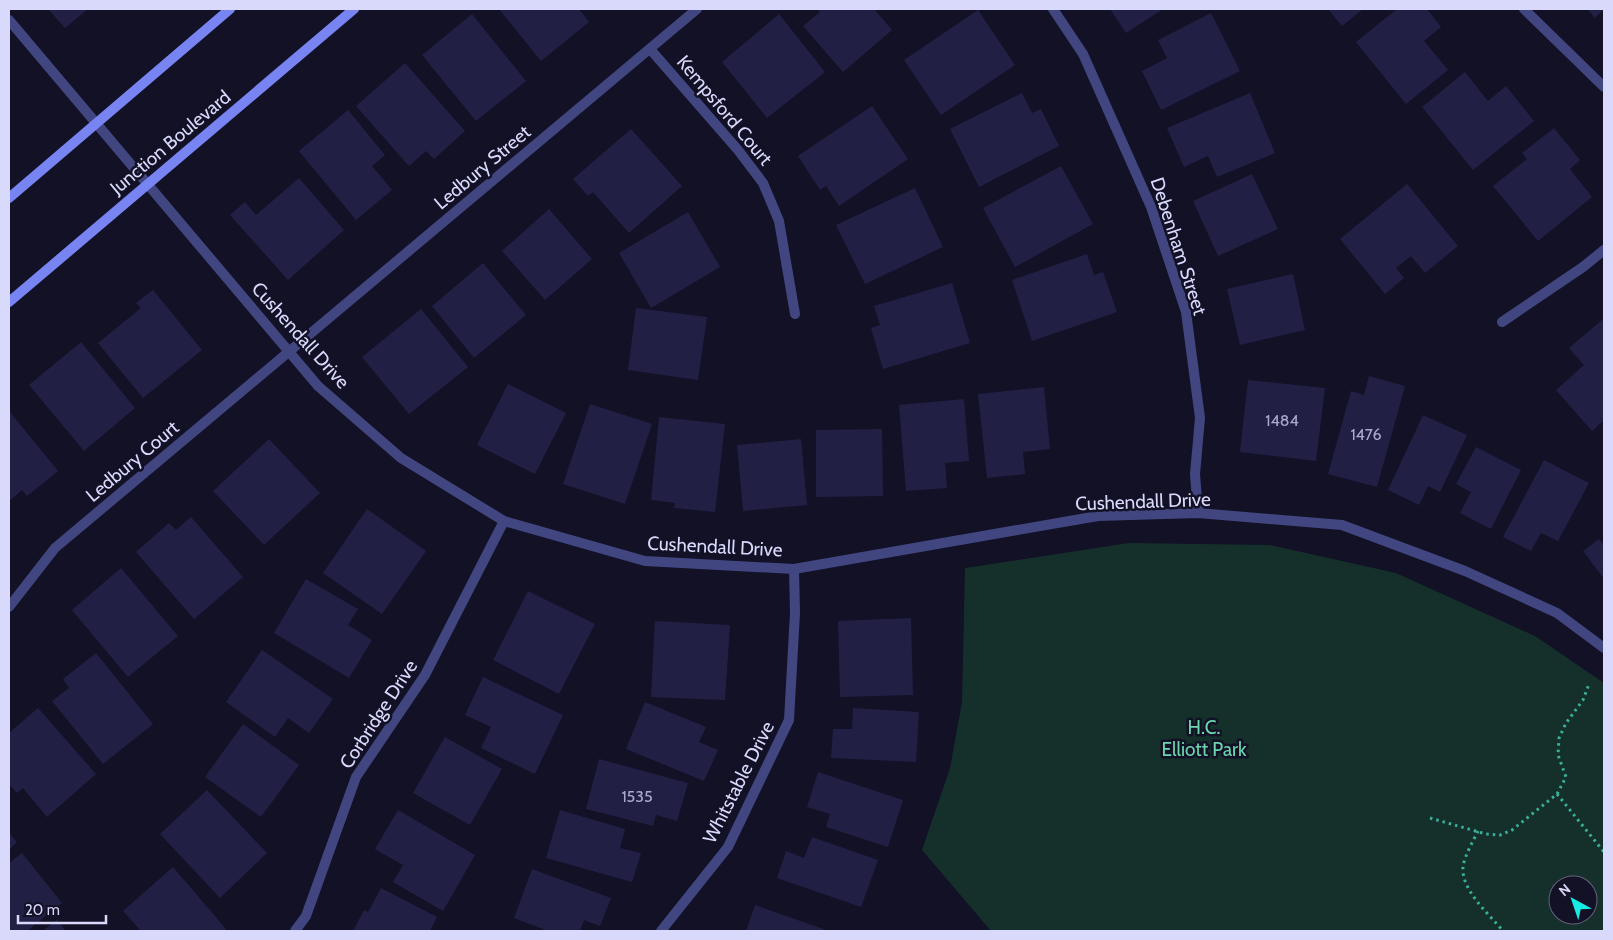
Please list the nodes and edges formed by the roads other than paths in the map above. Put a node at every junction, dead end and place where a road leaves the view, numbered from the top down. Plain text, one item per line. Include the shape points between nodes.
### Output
1 (230, 9) edge
2 (354, 9) edge
3 (698, 9) edge
4 (1053, 9) edge
5 (1524, 9) edge
6 (9, 20) edge
7 (650, 49) junction
8 (1604, 88) edge
9 (97, 124) junction
10 (148, 185) junction
11 (9, 198) edge
12 (1604, 250) edge
13 (9, 302) edge
14 (795, 314) dead end
15 (1502, 322) dead end
16 (289, 352) junction
17 (1198, 513) junction
18 (504, 521) junction
19 (794, 568) junction
20 (9, 607) edge
21 (1604, 648) edge
22 (295, 931) edge
23 (660, 931) edge

1 - 9 main road
2 - 10 main road, Junction Boulevard
3 - 7 street, Ledbury Street
4 - 17 street, Debenham Street via 1084,54 1147,198 1186,312 1200,418 1195,474
5 - 8 street
6 - 9 street, Cushendall Drive
7 - 14 street, Kempsford Court via 763,183 779,221
7 - 16 street, Ledbury Street
9 - 10 street, Cushendall Drive
9 - 11 main road
10 - 13 main road, Junction Boulevard
10 - 16 street, Cushendall Drive
12 - 15 street
16 - 18 street, Cushendall Drive via 318,386 401,458
16 - 20 street, Ledbury Court via 55,548
17 - 19 street, Cushendall Drive via 1098,516
17 - 21 street, Cushendall Drive via 1342,525 1465,571 1557,614
18 - 19 street, Cushendall Drive via 645,561
18 - 22 street, Corbridge Drive via 425,675 356,777 306,916
19 - 23 street, Whitstable Drive via 795,612 788,720 728,846

